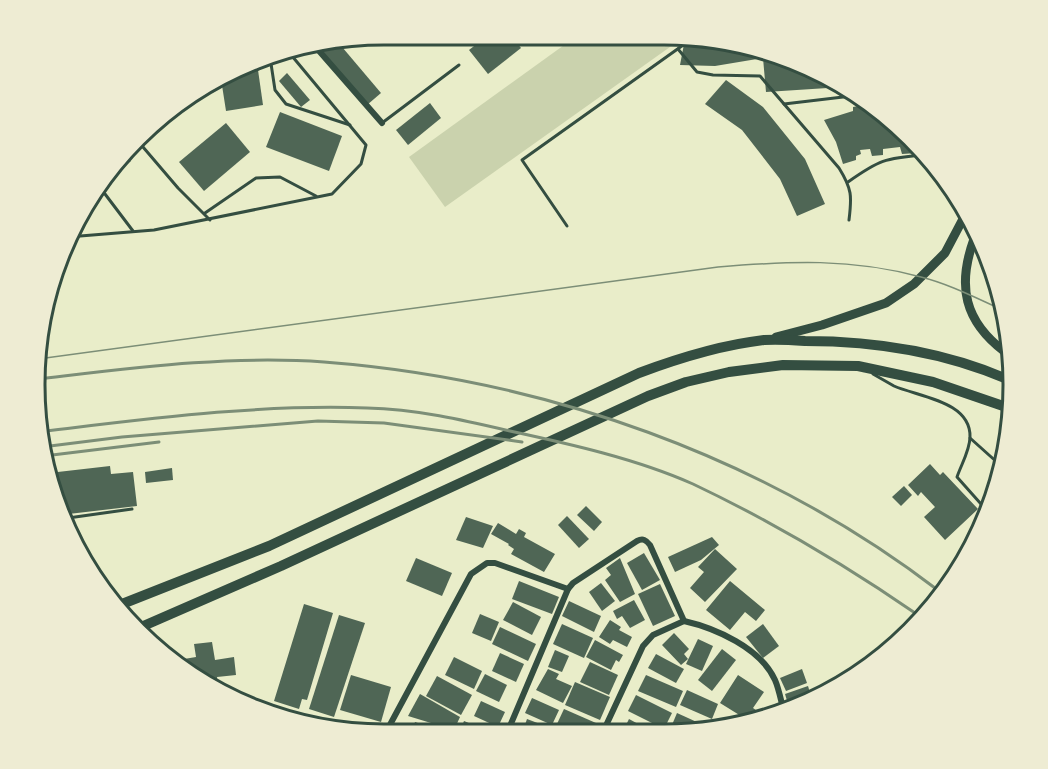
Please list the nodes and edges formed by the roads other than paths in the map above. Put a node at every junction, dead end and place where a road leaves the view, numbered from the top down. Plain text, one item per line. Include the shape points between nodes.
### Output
1 (682, 46) edge
2 (678, 49) junction
3 (320, 52) edge
4 (294, 58) edge
5 (271, 65) edge
6 (459, 65) dead end
7 (844, 97) edge
8 (784, 104) junction
9 (382, 123) joint
10 (352, 126) junction
11 (142, 146) edge
12 (914, 156) edge
13 (848, 182) junction
14 (104, 193) edge
15 (317, 197) junction
16 (205, 213) junction
17 (210, 219) junction
18 (849, 220) dead end
19 (962, 222) edge
20 (567, 226) dead end
21 (133, 231) junction
22 (79, 236) edge
23 (972, 244) edge
24 (765, 340) junction
25 (1001, 349) edge
26 (858, 366) junction
27 (1003, 378) edge
28 (1002, 406) edge
29 (970, 438) junction
30 (994, 459) edge
31 (981, 504) edge
32 (132, 509) dead end
33 (72, 517) edge
34 (568, 589) junction
35 (125, 603) edge
36 (684, 621) junction
37 (145, 625) edge
38 (782, 702) edge
39 (390, 724) edge
40 (511, 724) edge
41 (607, 724) edge

1 - 2 lane
2 - 8 lane via 697,72 760,76
2 - 20 lane via 522,160
3 - 9 street
4 - 10 lane
5 - 10 lane via 275,90 286,104
6 - 9 lane
7 - 8 lane
8 - 13 lane
10 - 15 lane via 366,145 361,164 332,194
11 - 16 lane
12 - 13 lane via 873,164
13 - 18 lane via 852,196
14 - 21 lane
15 - 16 lane via 280,177 256,178
15 - 17 lane
16 - 17 lane
17 - 21 lane
19 - 24 main road via 945,253 914,284 886,303
21 - 22 lane
23 - 25 main road via 964,284 970,307 973,318
24 - 27 highway via 900,348
24 - 35 highway via 672,361 605,388 269,546
26 - 28 highway via 933,382
26 - 29 lane via 894,386 947,405 962,415
26 - 37 highway via 783,365 686,382
29 - 30 lane
29 - 31 lane via 957,477
32 - 33 lane
34 - 36 street via 641,539 650,544
34 - 39 street via 495,563 480,567 471,574
34 - 40 street
36 - 38 street via 724,633 746,648 776,680
36 - 41 street via 654,635 644,646

